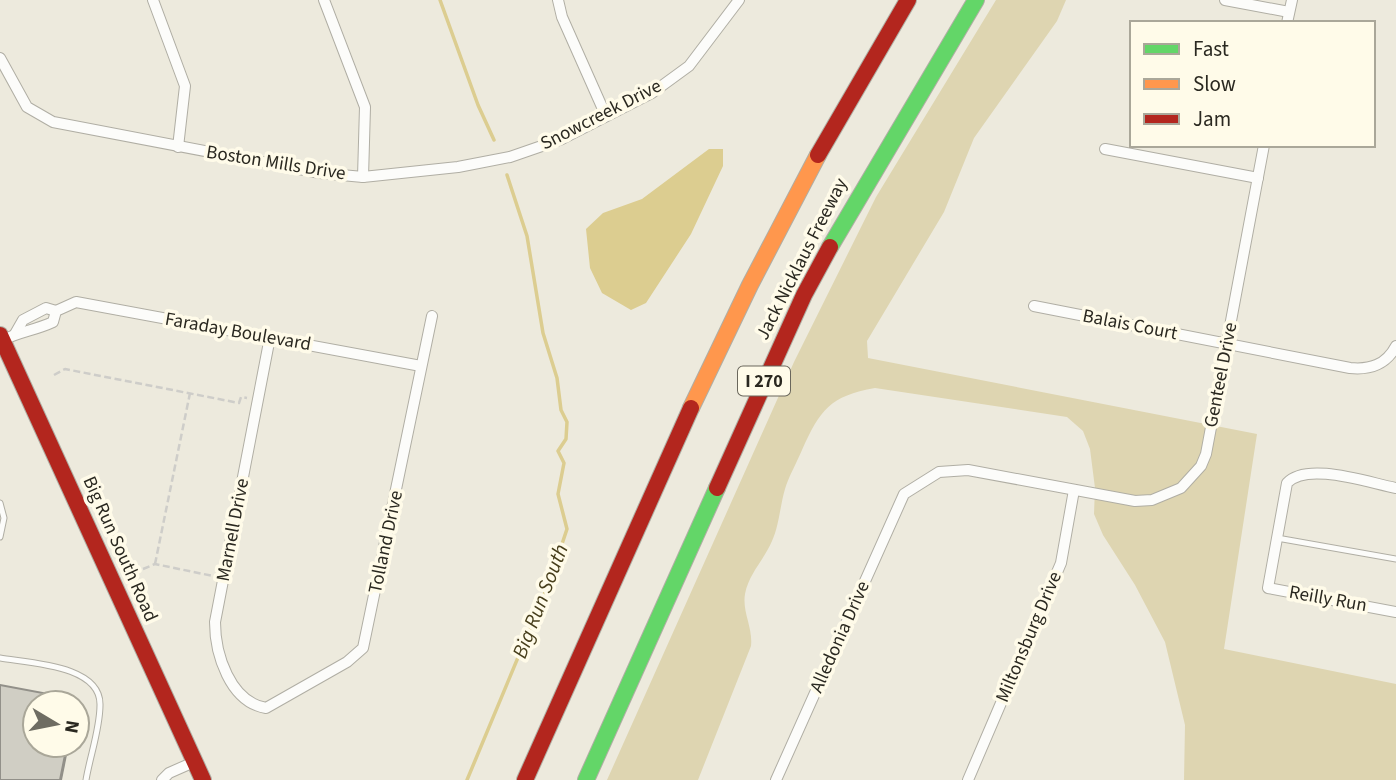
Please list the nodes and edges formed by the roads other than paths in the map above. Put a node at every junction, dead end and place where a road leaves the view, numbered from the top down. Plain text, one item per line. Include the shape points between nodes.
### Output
1 (153, 0) edge
2 (324, 0) edge
3 (558, 0) edge
4 (739, 0) edge
5 (908, 0) edge
6 (976, 0) edge
7 (1225, 0) edge
8 (1292, 0) edge
9 (1288, 17) edge
10 (0, 58) edge
11 (606, 116) junction
12 (178, 147) junction
13 (1264, 147) edge
14 (1105, 149) dead end
15 (510, 158) joint
16 (363, 177) junction
17 (1258, 178) junction
18 (1034, 306) dead end
19 (432, 316) dead end
20 (6, 337) edge
21 (270, 337) junction
22 (1227, 344) junction
23 (1396, 346) edge
24 (422, 366) junction
25 (1396, 488) edge
26 (1074, 490) junction
27 (904, 494) joint
28 (0, 503) edge
29 (0, 537) edge
30 (1277, 538) junction
31 (1396, 559) edge
32 (1396, 612) edge
33 (0, 658) edge
34 (259, 707) joint
35 (194, 762) junction
36 (86, 780) edge
37 (162, 780) edge
38 (203, 780) edge
39 (525, 780) edge
40 (586, 780) edge
41 (776, 780) edge
42 (968, 780) edge

1 - 12 street via 185,86
2 - 16 street via 365,107
3 - 11 street
4 - 11 street, Snowcreek Drive via 689,66 652,93
5 - 39 main road, Jack Nicklaus Freeway / I 270 via 830,129 714,356
6 - 40 main road, Jack Nicklaus Freeway / I 270 via 861,189 804,295
7 - 9 street
8 - 9 street
10 - 12 street, Boston Mills Drive via 22,101 44,119
11 - 15 street, Snowcreek Drive
12 - 16 street, Boston Mills Drive via 259,164
13 - 17 street, Genteel Drive
14 - 17 street
15 - 16 street, Boston Mills Drive
17 - 22 street, Genteel Drive
18 - 22 street, Balais Court
19 - 24 street, Tolland Drive
20 - 21 street, Faraday Boulevard via 23,320 46,308 56,311 76,303
20 - 35 main road, Big Run South Road
21 - 24 street, Faraday Boulevard
21 - 34 street, Marnell Drive via 215,622 219,657 242,699
22 - 23 street, Balais Court via 1362,369 1383,362
22 - 26 street, Genteel Drive via 1206,454 1181,488 1167,496 1135,502
24 - 34 street, Tolland Drive via 363,648 272,707
25 - 30 street via 1298,473 1287,483
26 - 27 street, Genteel Drive via 968,470 939,471
26 - 42 street, Miltonsburg Drive via 1061,563
27 - 41 street, Alledonia Drive
28 - 29 lane via 4,518
30 - 31 lane
30 - 32 street, Reilly Run via 1268,588
33 - 36 lane via 78,673 98,691 100,704
35 - 37 street
35 - 38 main road, Big Run South Road

